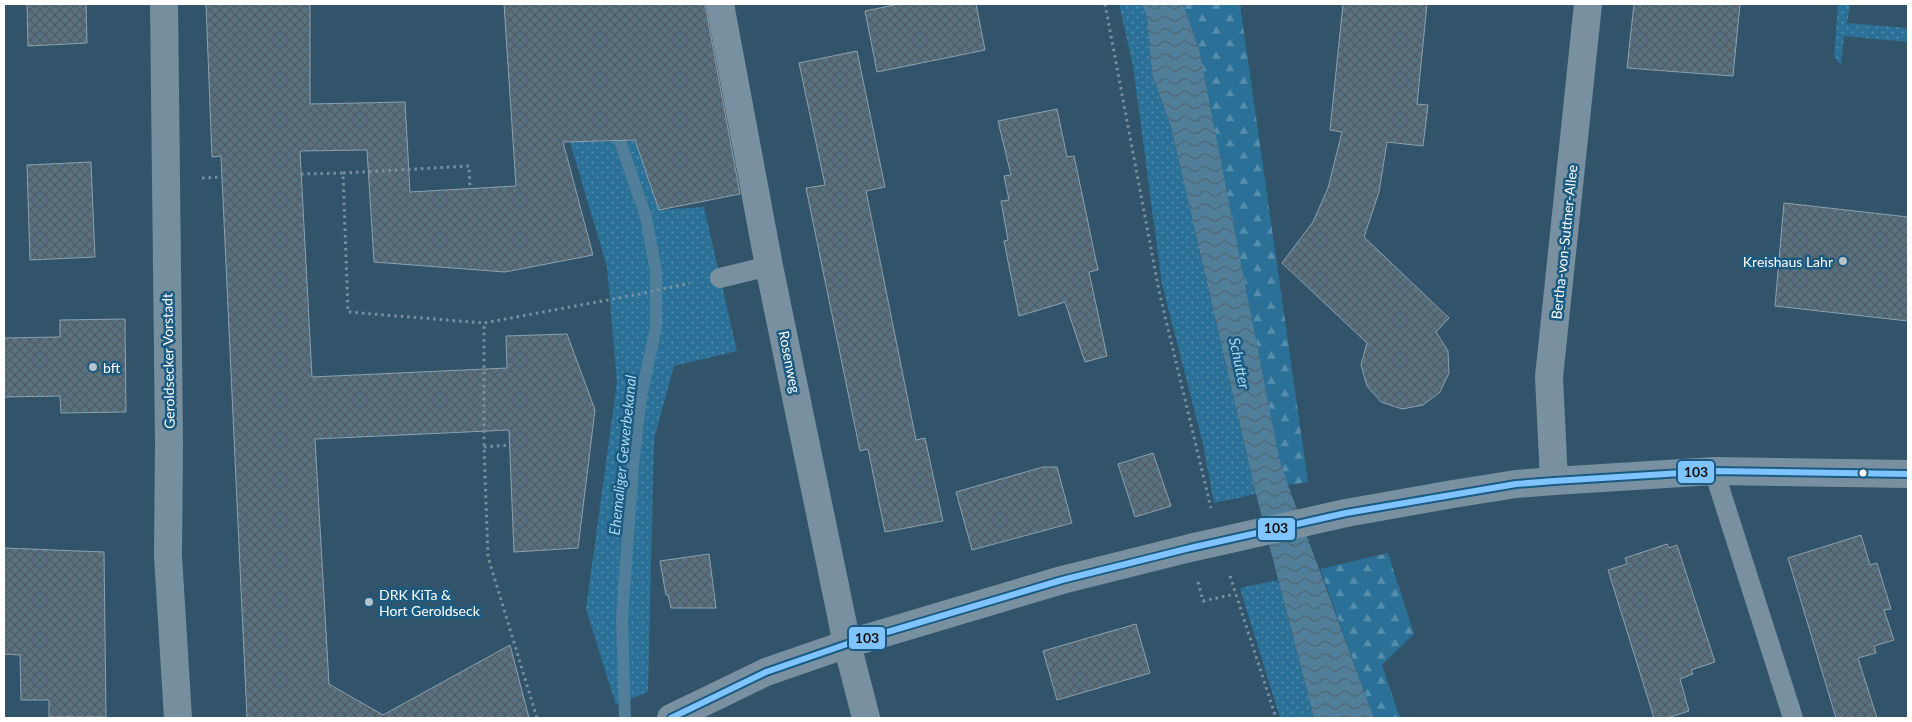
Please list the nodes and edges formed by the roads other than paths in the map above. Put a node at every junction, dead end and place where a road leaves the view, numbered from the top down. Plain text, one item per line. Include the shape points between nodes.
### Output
1 (164, 4) edge
2 (720, 4) edge
3 (1588, 4) edge
4 (769, 266) junction
5 (720, 278) dead end
6 (1714, 471) junction
7 (1908, 474) edge
8 (1554, 481) junction
9 (846, 644) junction
10 (178, 718) edge
11 (671, 718) edge
12 (866, 718) edge
13 (1793, 718) edge

1 - 10 main road, Geroldsecker Vorstadt via 168,556
2 - 4 street, Rosenweg
3 - 8 street, Bertha-von-Suttner-Allee via 1549,377
4 - 5 lane
4 - 9 street, Rosenweg
6 - 7 street
6 - 8 street
6 - 13 lane
8 - 9 street via 1453,494 1332,516 1202,545 1062,580
9 - 11 street via 766,672
9 - 12 street, Rosenweg

